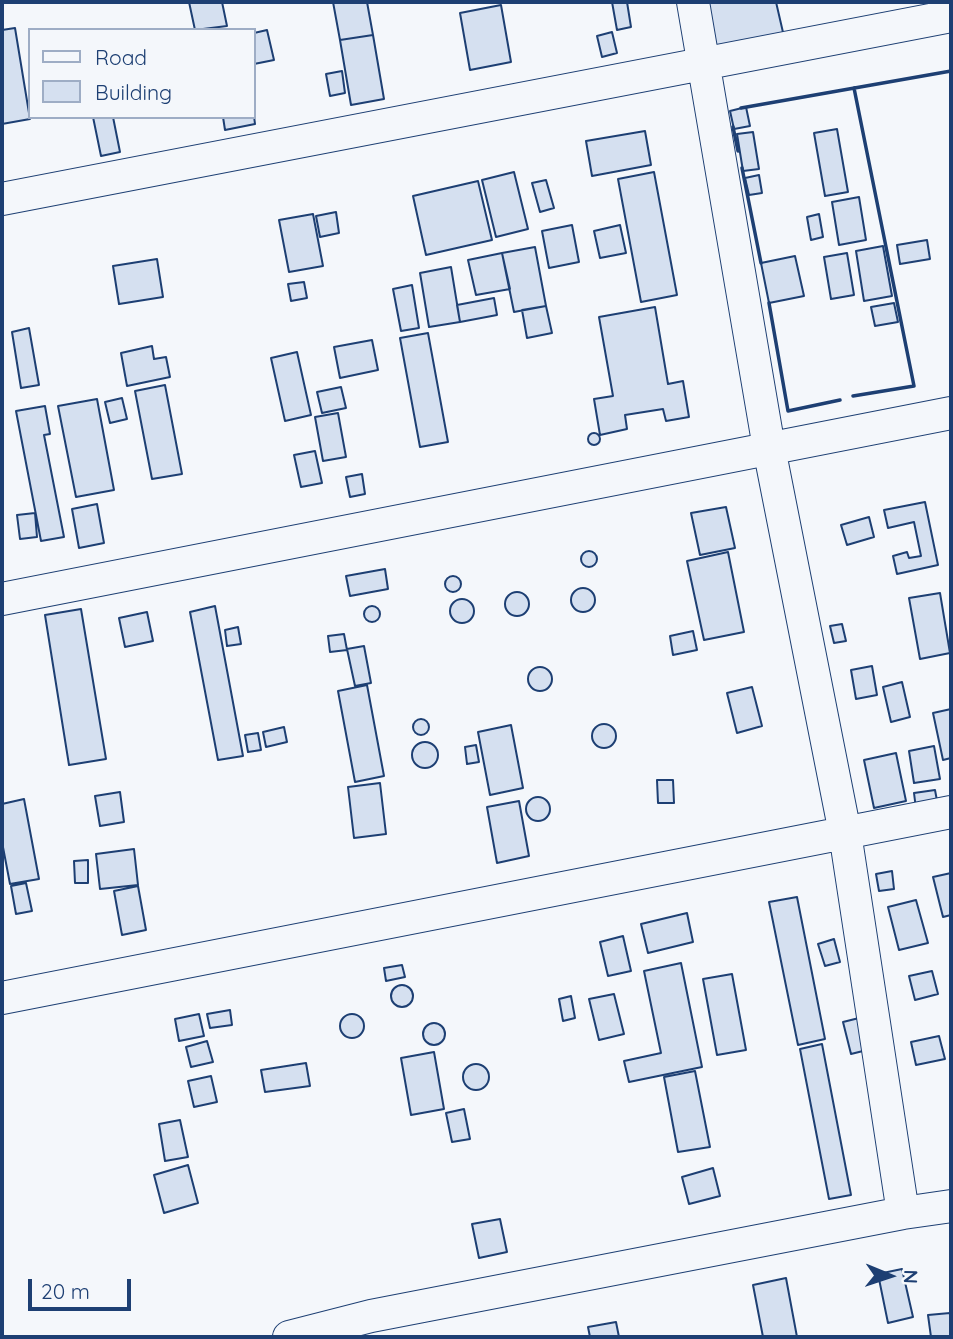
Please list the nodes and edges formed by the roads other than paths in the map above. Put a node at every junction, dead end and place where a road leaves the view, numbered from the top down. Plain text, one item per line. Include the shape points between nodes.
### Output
1 (693, 2) edge
2 (951, 16) edge
3 (704, 63) junction
4 (2, 199) edge
5 (951, 413) edge
6 (769, 448) junction
7 (2, 599) edge
8 (951, 812) edge
9 (845, 833) junction
10 (2, 998) edge
11 (951, 1206) edge
12 (903, 1213) junction
13 (289, 1337) edge

1 - 3 street
2 - 3 street
3 - 4 street
3 - 6 street
5 - 6 street
6 - 7 street
6 - 9 street
8 - 9 street
9 - 10 street
9 - 12 street
11 - 12 street
12 - 13 street via 371,1316

